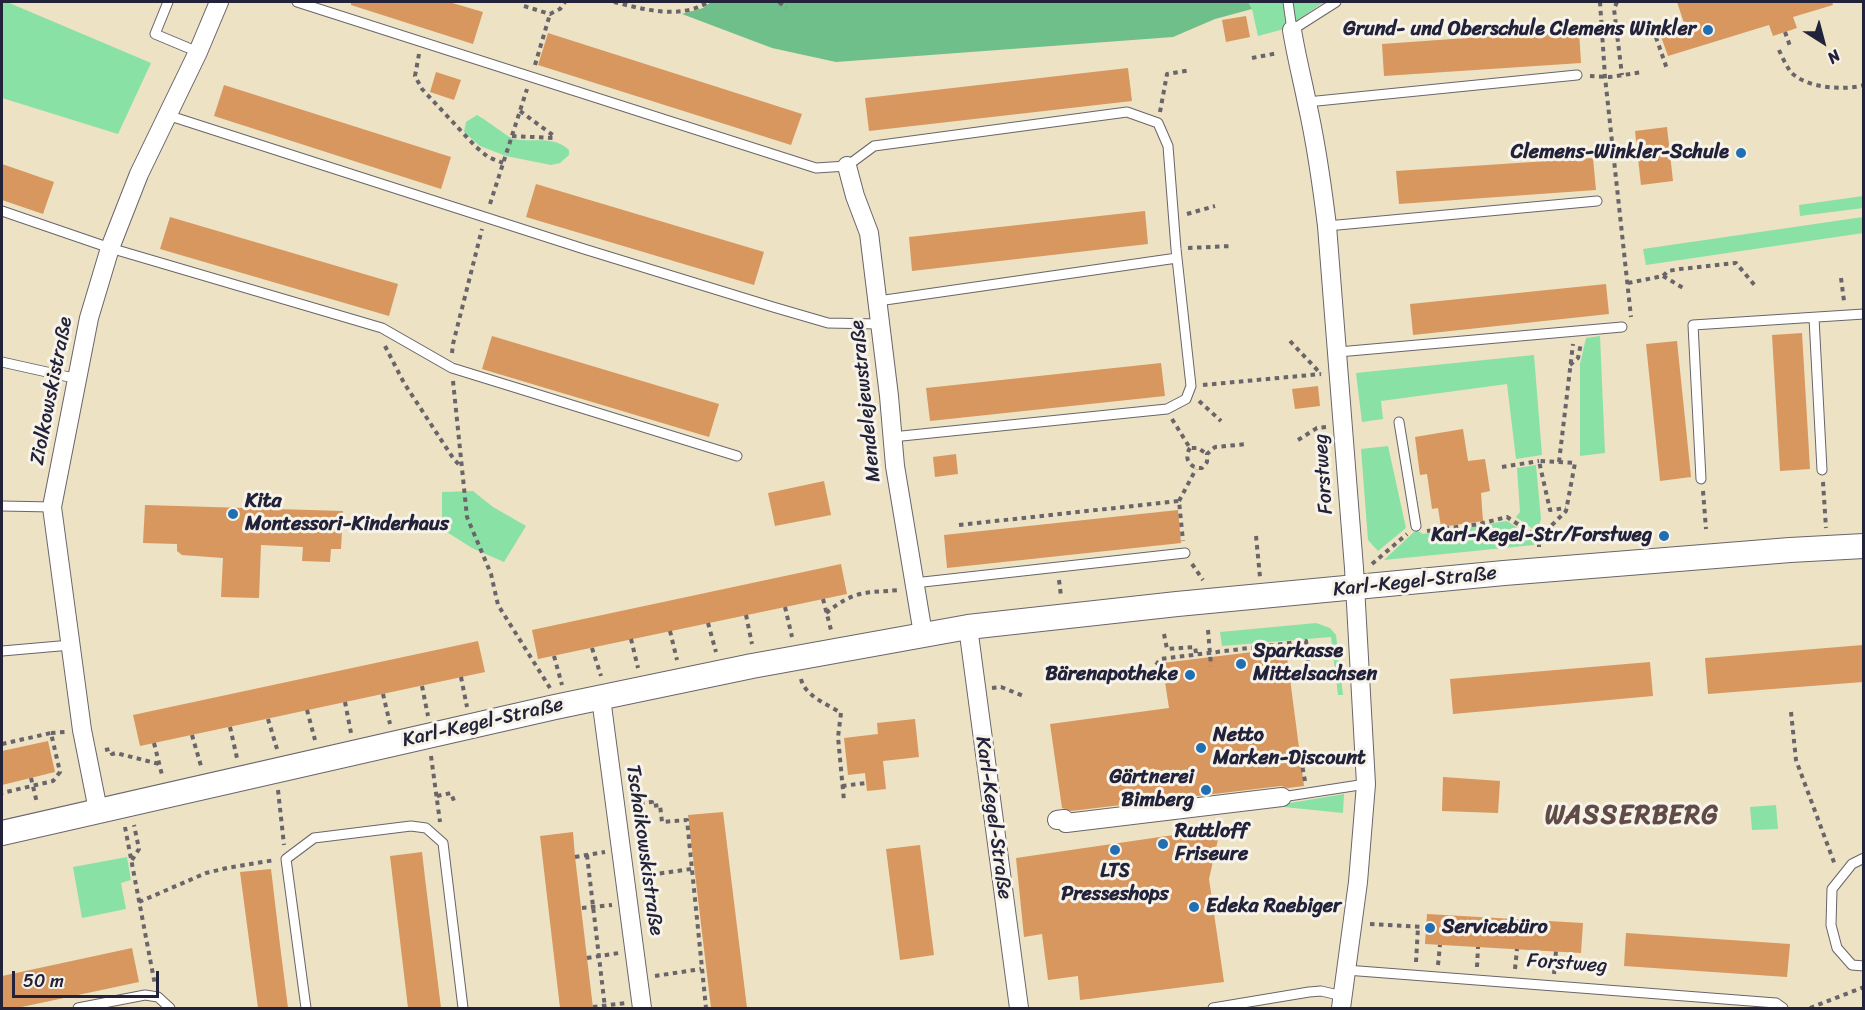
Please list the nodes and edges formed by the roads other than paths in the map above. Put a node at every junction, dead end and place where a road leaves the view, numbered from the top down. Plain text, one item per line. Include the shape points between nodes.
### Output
1 (168, 2) edge
2 (219, 2) edge
3 (297, 2) edge
4 (1288, 2) edge
5 (1336, 2) edge
6 (1292, 30) junction
7 (198, 52) junction
8 (1577, 75) dead end
9 (1307, 102) junction
10 (166, 115) junction
11 (847, 166) junction
12 (1597, 201) dead end
13 (2, 211) edge
14 (1327, 226) junction
15 (110, 248) junction
16 (1176, 253) junction
17 (878, 301) junction
18 (1863, 314) edge
19 (1814, 318) junction
20 (880, 324) junction
21 (1622, 327) road end
22 (1338, 352) junction
23 (2, 362) edge
24 (78, 378) junction
25 (1399, 422) dead end
26 (892, 437) junction
27 (737, 456) dead end
28 (1822, 470) road end
29 (1701, 478) road end
30 (2, 506) edge
31 (52, 507) junction
32 (1416, 525) road end
33 (1863, 546) edge
34 (1185, 553) road end
35 (915, 586) junction
36 (1355, 589) junction
37 (968, 627) junction
38 (923, 634) junction
39 (71, 645) junction
40 (2, 651) edge
41 (601, 687) junction
42 (1366, 784) junction
43 (1282, 797) joint
44 (98, 810) junction
45 (1057, 820) dead end
46 (2, 833) edge
47 (1863, 858) edge
48 (1863, 966) edge
49 (1346, 970) junction
50 (1342, 1002) edge
51 (642, 1005) edge
52 (78, 1008) edge
53 (170, 1008) edge
54 (306, 1008) edge
55 (463, 1008) edge
56 (1019, 1008) edge
57 (1213, 1008) edge
58 (1783, 1008) edge

1 - 7 lane via 155,34
2 - 7 street, Ziolkowskistraße
3 - 11 lane via 816,168
4 - 6 lane
5 - 6 lane
6 - 9 street, Forstweg
7 - 10 street, Ziolkowskistraße
8 - 9 lane
9 - 14 street, Forstweg
10 - 15 street, Ziolkowskistraße
10 - 20 lane via 773,308 828,323
11 - 16 lane via 874,146 1127,112 1158,123 1167,146
11 - 17 street, Mendelejewstraße via 869,233
12 - 14 lane
13 - 15 lane
14 - 22 street, Forstweg
15 - 24 street, Ziolkowskistraße via 89,318
15 - 27 lane via 376,327 452,368
16 - 17 lane
16 - 26 lane via 1190,389 1186,399 1167,409
17 - 20 street, Mendelejewstraße
18 - 19 lane
19 - 28 lane
19 - 29 lane via 1693,325
20 - 26 street, Mendelejewstraße
21 - 22 lane
22 - 36 street, Forstweg via 1330,374 1343,424
23 - 24 lane
24 - 31 street, Ziolkowskistraße
25 - 32 lane
26 - 35 street, Mendelejewstraße
30 - 31 lane
31 - 39 street, Ziolkowskistraße
33 - 36 street, Karl-Kegel-Straße via 1682,558
34 - 35 lane
35 - 38 street, Mendelejewstraße
36 - 37 street, Karl-Kegel-Straße
36 - 42 street, Forstweg
37 - 38 street, Karl-Kegel-Straße
37 - 56 street, Karl-Kegel-Straße
38 - 41 street, Karl-Kegel-Straße via 752,666
39 - 40 lane
39 - 44 street, Ziolkowskistraße
41 - 44 street, Karl-Kegel-Straße
41 - 51 street, Tschaikowskistraße
42 - 43 lane
42 - 49 street, Forstweg
43 - 45 street via 1066,823 1064,819
44 - 46 street, Karl-Kegel-Straße
47 - 48 lane via 1852,864 1832,889 1831,925 1837,948 1852,965
49 - 50 street, Forstweg
49 - 58 lane, Forstweg via 1776,1003
50 - 57 lane via 1321,990
52 - 53 lane via 145,995 158,997
54 - 55 lane via 286,859 314,838 411,826 426,828 444,843

